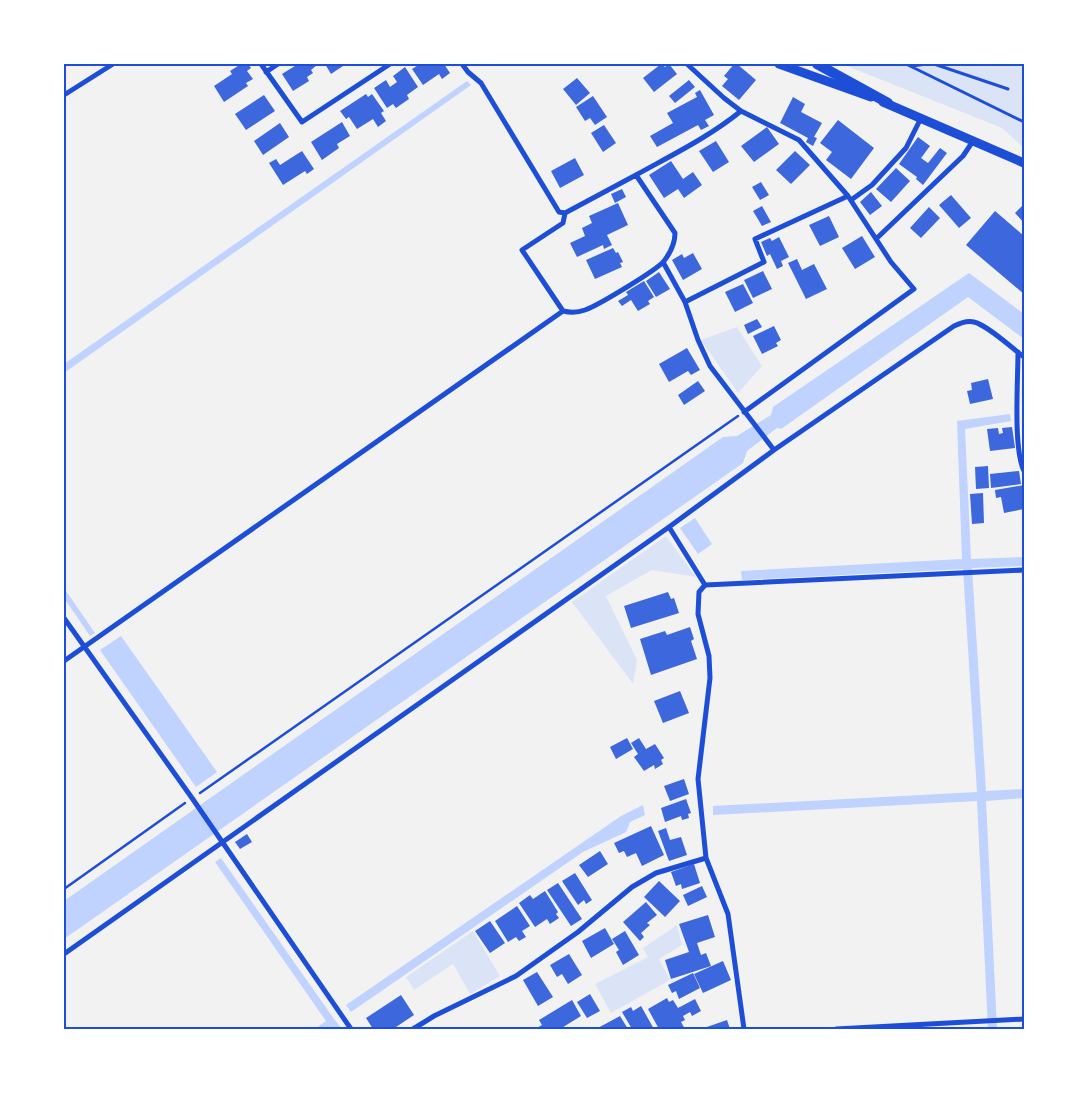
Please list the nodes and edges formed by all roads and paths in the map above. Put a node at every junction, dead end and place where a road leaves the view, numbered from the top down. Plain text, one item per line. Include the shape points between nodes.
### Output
1 (113, 64) edge
2 (261, 64) edge
3 (278, 64) edge
4 (390, 64) edge
5 (462, 64) edge
6 (687, 64) edge
7 (779, 64) edge
8 (818, 64) edge
9 (906, 64) edge
10 (927, 64) edge
11 (934, 64) edge
12 (104, 66) edge
13 (911, 66) junction
14 (266, 72) junction
15 (1008, 89) dead end
16 (64, 95) edge
17 (888, 104) junction
18 (741, 110) junction
19 (921, 118) junction
20 (1024, 122) edge
21 (973, 141) junction
22 (1024, 163) edge
23 (636, 175) junction
24 (849, 198) junction
25 (565, 213) junction
26 (876, 239) junction
27 (663, 262) junction
28 (686, 302) junction
29 (563, 311) junction
30 (1018, 352) junction
31 (1024, 357) edge
32 (744, 412) junction
33 (774, 450) junction
34 (1024, 471) edge
35 (669, 527) junction
36 (1024, 570) edge
37 (705, 585) junction
38 (64, 618) edge
39 (84, 647) junction
40 (64, 661) edge
41 (193, 801) junction
42 (222, 842) junction
43 (706, 858) junction
44 (64, 889) edge
45 (64, 954) edge
46 (1024, 1019) edge
47 (352, 1029) edge
48 (413, 1029) edge
49 (744, 1029) edge
50 (836, 1029) edge

1 - 12 street
2 - 14 street
3 - 14 street
4 - 14 street via 302,122
5 - 25 street via 481,83 559,212
6 - 18 street
7 - 17 main road
8 - 17 main road
9 - 13 lane
10 - 13 lane
11 - 15 lane
12 - 16 street
13 - 20 lane
17 - 19 main road
18 - 23 street via 725,124
18 - 24 street via 799,140
19 - 21 main road
19 - 24 street via 906,148 872,185
21 - 22 main road
21 - 26 street via 963,156
23 - 25 street
23 - 27 street via 675,233 675,244
24 - 26 street
24 - 28 street via 756,239 764,262
25 - 29 street via 562,223 522,250
26 - 32 street via 914,289
27 - 28 street
27 - 29 street via 652,272 587,310 573,314
28 - 32 street via 710,366
29 - 39 street
30 - 31 street
30 - 33 street via 981,325 964,322 954,326
30 - 34 street via 1018,424
32 - 33 street
32 - 41 path
33 - 35 street
35 - 37 street
35 - 42 street
36 - 37 street
37 - 43 street via 699,592 698,614 710,678 698,779
38 - 39 street
39 - 40 street
39 - 41 street
41 - 42 street
41 - 44 path
42 - 45 street
42 - 47 street
43 - 48 street via 656,873 632,887 578,932 516,976
43 - 49 street via 728,914
46 - 50 street

